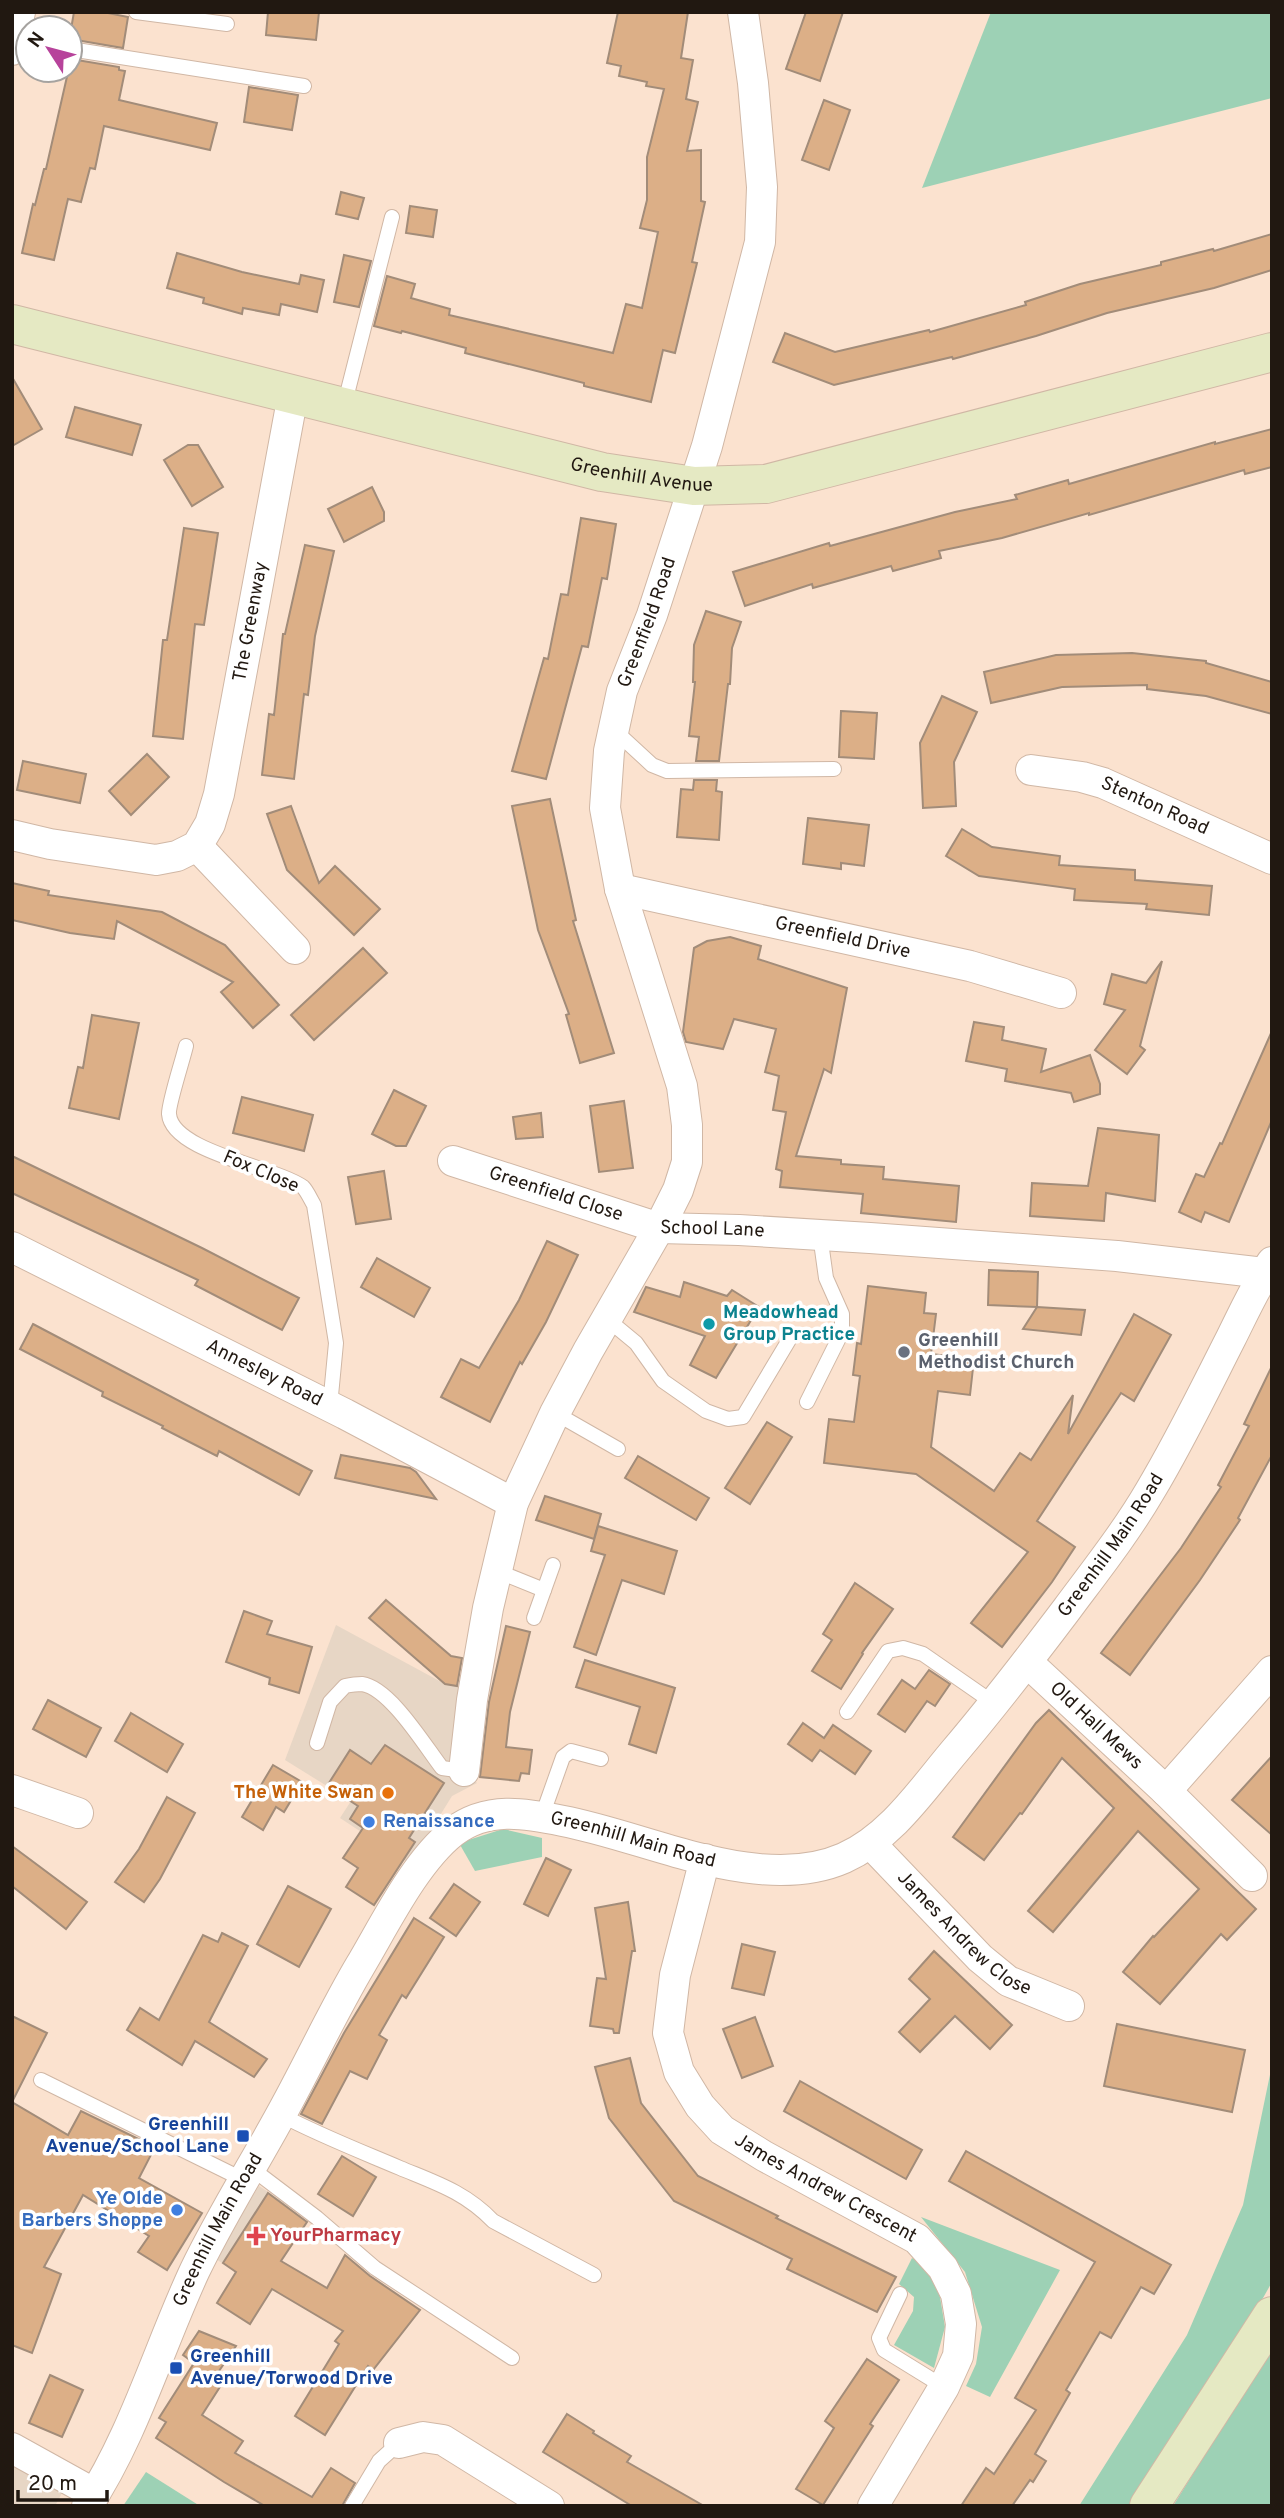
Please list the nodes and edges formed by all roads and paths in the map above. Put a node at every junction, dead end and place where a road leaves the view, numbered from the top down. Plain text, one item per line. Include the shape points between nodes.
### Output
1 (136, 12) edge
2 (743, 12) edge
3 (227, 24) dead end
4 (84, 51) edge
5 (304, 86) dead end
6 (392, 217) dead end
7 (12, 324) edge
8 (1272, 352) edge
9 (293, 395) junction
10 (344, 406) junction
11 (694, 486) junction
12 (614, 730) junction
13 (834, 769) dead end
14 (1031, 770) dead end
15 (12, 835) edge
16 (197, 846) junction
17 (1272, 859) edge
18 (620, 889) junction
19 (295, 949) dead end
20 (1061, 993) dead end
21 (186, 1046) dead end
22 (453, 1161) dead end
23 (659, 1228) junction
24 (820, 1234) junction
25 (12, 1247) edge
26 (1268, 1267) edge
27 (607, 1319) junction
28 (789, 1340) dead end
29 (807, 1402) dead end
30 (330, 1406) junction
31 (555, 1413) junction
32 (618, 1449) dead end
33 (513, 1503) junction
34 (553, 1564) dead end
35 (496, 1571) junction
36 (544, 1590) junction
37 (534, 1618) dead end
38 (1027, 1662) junction
39 (1272, 1671) edge
40 (995, 1704) junction
41 (847, 1712) dead end
42 (317, 1743) dead end
43 (601, 1759) dead end
44 (464, 1771) joint
45 (12, 1790) edge
46 (1166, 1791) junction
47 (78, 1814) dead end
48 (542, 1816) junction
49 (871, 1844) junction
50 (705, 1859) junction
51 (1252, 1876) dead end
52 (1069, 2006) dead end
53 (41, 2080) dead end
54 (281, 2115) junction
55 (248, 2174) junction
56 (594, 2275) dead end
57 (900, 2294) dead end
58 (1272, 2316) edge
59 (512, 2358) dead end
60 (944, 2387) junction
61 (399, 2443) joint
62 (12, 2448) edge
63 (91, 2500) edge
64 (352, 2506) edge
65 (549, 2506) edge
66 (873, 2506) edge
67 (1149, 2506) edge

1 - 3 lane
2 - 11 street, Greenfield Road via 762,187 760,242
4 - 5 lane
6 - 10 lane
7 - 9 street, Greenhill Avenue
8 - 11 street, Greenhill Avenue via 765,484
9 - 10 street, Greenhill Avenue
9 - 16 street, The Greenway via 219,794
10 - 11 street, Greenhill Avenue via 602,471
11 - 12 street, Greenfield Road via 622,691
12 - 13 lane via 652,765 667,771
12 - 18 street, Greenfield Road via 605,808
14 - 17 street, Stenton Road via 1103,783
15 - 16 street via 156,860
16 - 19 street
18 - 20 street, Greenfield Drive via 957,963
18 - 23 street, Greenfield Road via 681,1086 687,1125 687,1161
21 - 30 lane, Fox Close via 169,1115 176,1130 197,1146 304,1188 314,1205 336,1343
22 - 23 street, Greenfield Close
23 - 24 street, School Lane
23 - 27 street, School Lane
24 - 26 street, School Lane
24 - 29 lane via 826,1278 842,1314 842,1332
25 - 30 street, Annesley Road
26 - 38 street, Greenhill Main Road via 1147,1496
27 - 28 lane via 636,1343 663,1381 706,1411 729,1419 743,1417
27 - 31 street, School Lane
30 - 33 street, Annesley Road
31 - 32 lane
31 - 33 street, School Lane
33 - 35 street, School Lane
34 - 36 lane
35 - 36 lane
35 - 44 street, School Lane
36 - 37 lane
38 - 40 street, Greenhill Main Road
38 - 46 street, Old Hall Mews
39 - 46 street
40 - 41 lane via 923,1654 903,1648 888,1651
40 - 49 street, Greenhill Main Road
42 - 44 lane via 330,1702 345,1686 362,1684 377,1690 396,1708 442,1768
43 - 48 lane via 571,1751 563,1757
45 - 47 street
46 - 51 street, Old Hall Mews
48 - 50 street, Greenhill Main Road
48 - 54 street, Greenhill Main Road via 496,1813 460,1827 433,1850 344,1993
49 - 50 street, Greenhill Main Road via 812,1868 764,1870
49 - 52 street, James Andrew Close via 980,1958 1008,1981
50 - 60 street, James Andrew Crescent via 676,1975 668,2032 679,2072 722,2130 917,2239 943,2268 956,2294 961,2324 958,2356
53 - 55 lane
54 - 55 street, Greenhill Main Road
54 - 56 lane via 458,2192 493,2221
55 - 59 lane via 317,2218 375,2268
55 - 63 street, Greenhill Main Road via 197,2266 131,2424
57 - 60 lane via 879,2339 884,2350
58 - 67 street
60 - 66 street, James Andrew Crescent
61 - 64 lane via 379,2461
61 - 65 street via 423,2437 443,2440
62 - 63 street

